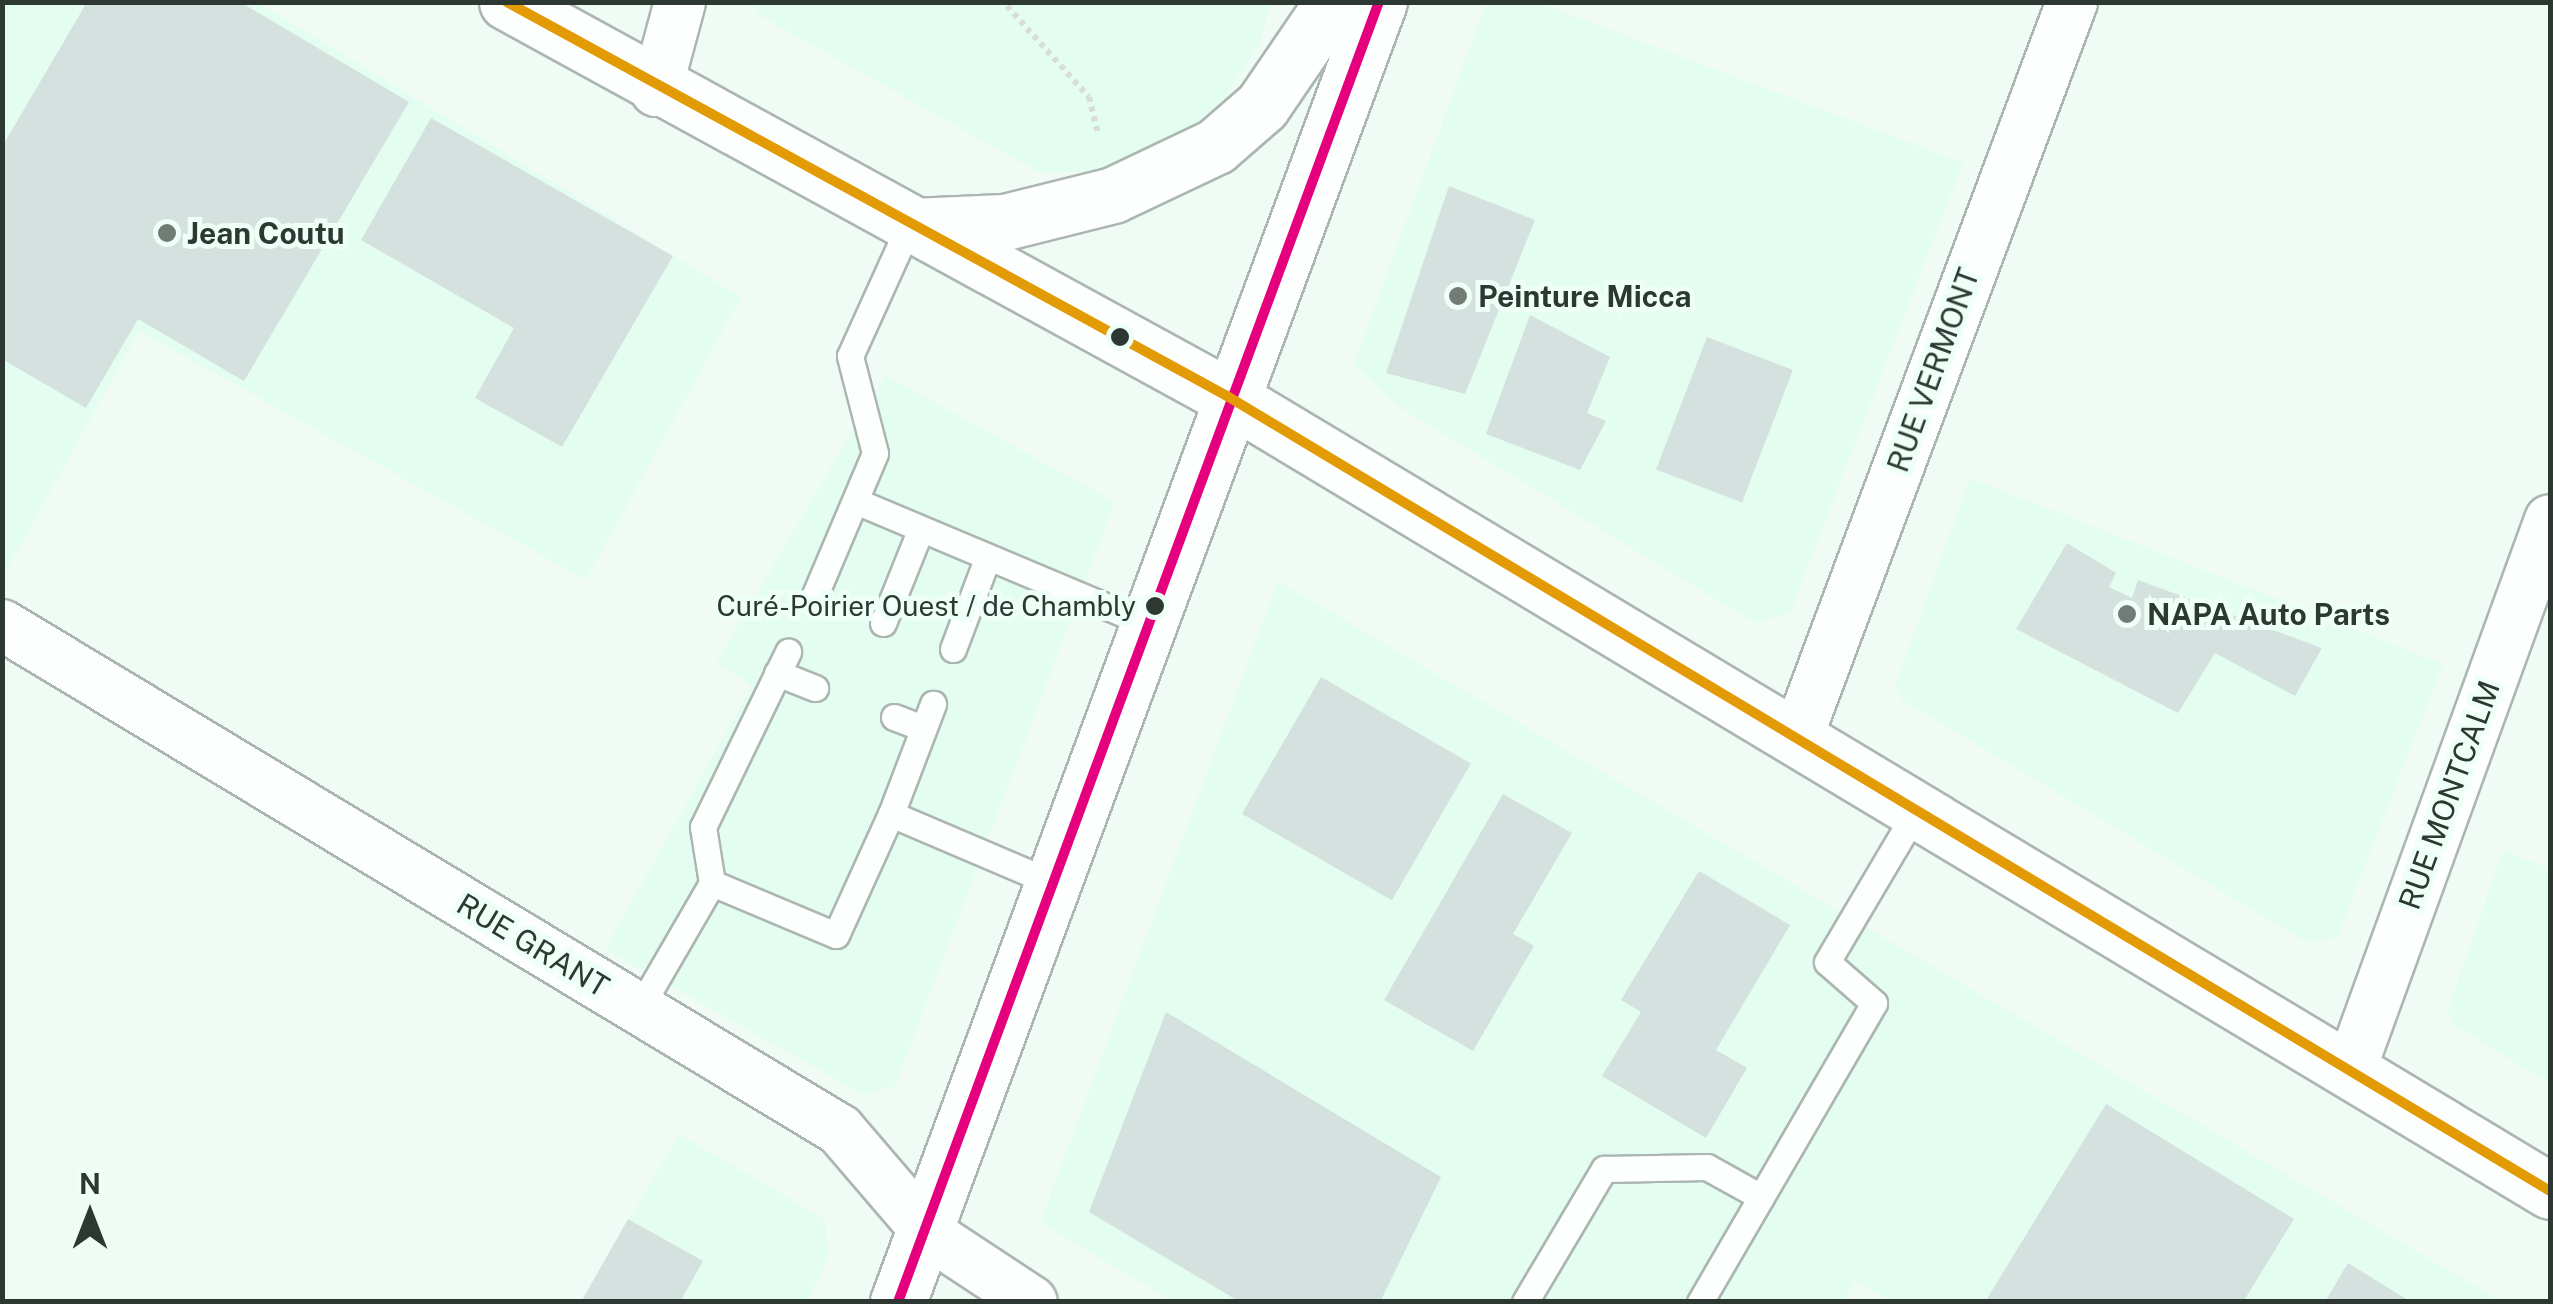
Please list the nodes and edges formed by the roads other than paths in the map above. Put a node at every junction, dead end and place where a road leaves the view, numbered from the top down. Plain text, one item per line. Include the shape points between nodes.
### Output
1 (506, 2) edge
2 (680, 2) edge
3 (2072, 2) edge
4 (1347, 3) edge
5 (656, 91) junction
6 (909, 226) junction
7 (1227, 396) junction
8 (858, 502) junction
9 (2550, 520) edge
10 (920, 531) junction
11 (987, 559) junction
12 (814, 597) dead end
13 (883, 623) dead end
14 (1146, 623) junction
15 (2, 625) edge
16 (953, 649) dead end
17 (815, 688) dead end
18 (894, 717) dead end
19 (1797, 738) junction
20 (1918, 810) junction
21 (892, 814) junction
22 (712, 883) junction
23 (1053, 883) junction
24 (639, 1009) junction
25 (2350, 1070) junction
26 (2550, 1191) edge
27 (1760, 1197) junction
28 (929, 1234) junction
29 (898, 1302) edge
30 (1032, 1302) edge
31 (1526, 1302) edge
32 (1700, 1302) edge

1 - 5 main road
2 - 5 street
3 - 19 street, RUE VERMONT
4 - 6 main road via 1262,106 1216,146 1113,195 1005,222
4 - 7 main road
5 - 6 main road
6 - 7 main road
6 - 8 lane via 850,356 875,453
7 - 14 main road
7 - 19 main road
8 - 10 lane
8 - 12 lane
9 - 25 street, RUE MONTCALM
10 - 11 lane
10 - 13 lane
11 - 14 lane
11 - 16 lane
14 - 23 main road
15 - 24 street, RUE GRANT
17 - 22 lane via 782,662 703,827
18 - 21 lane via 928,716
19 - 20 main road
20 - 25 main road
20 - 27 lane via 1827,962 1874,1003
21 - 22 lane via 836,935
21 - 23 lane
22 - 24 lane
23 - 28 main road
24 - 28 street, RUE GRANT via 840,1130
25 - 26 main road
27 - 31 lane via 1707,1167 1604,1169
27 - 32 lane
28 - 29 main road
28 - 30 street, RUE GRANT

